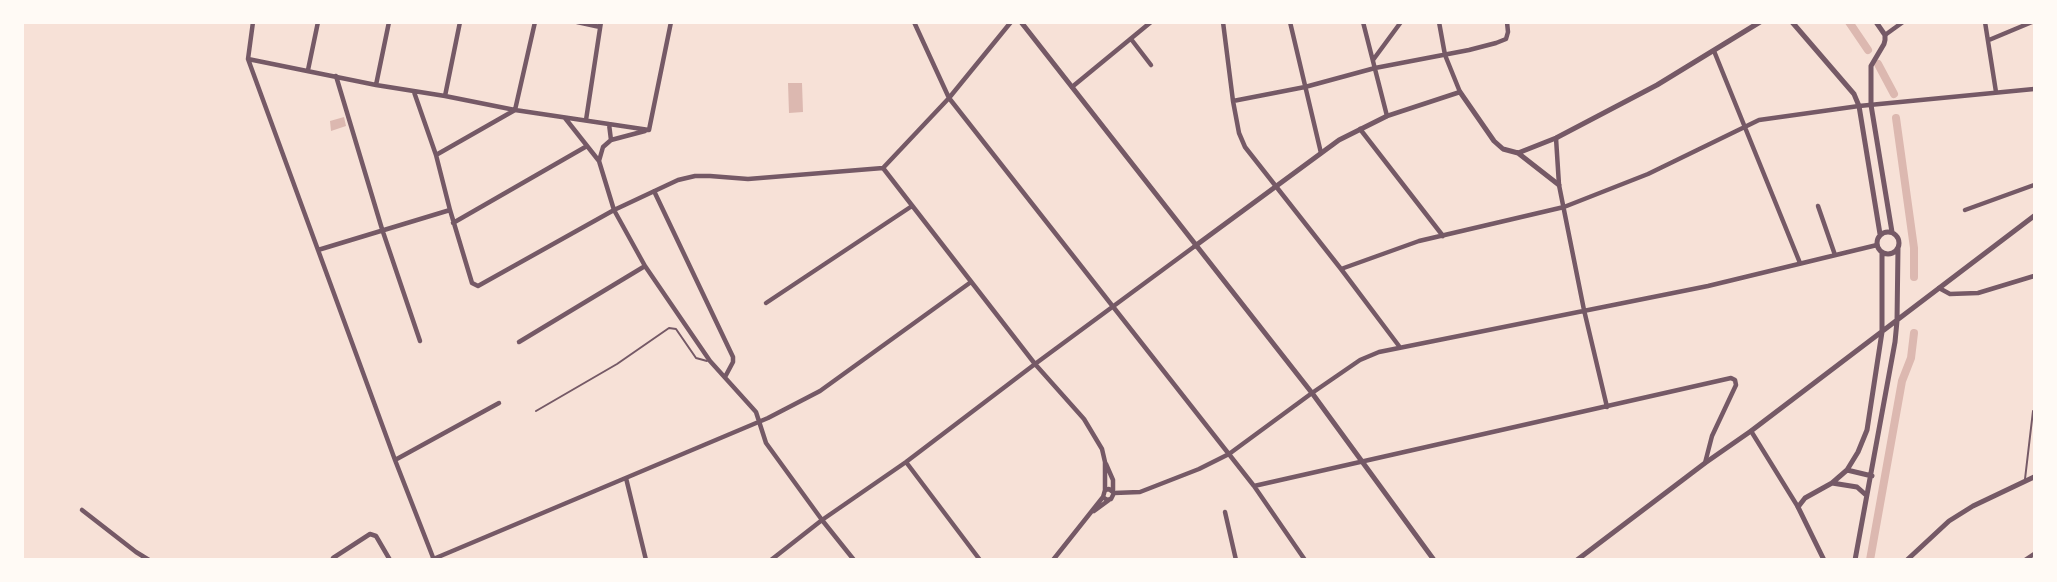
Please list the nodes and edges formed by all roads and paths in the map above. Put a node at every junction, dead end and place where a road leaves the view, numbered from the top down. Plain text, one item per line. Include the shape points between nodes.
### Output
1 (253, 22) edge
2 (318, 22) edge
3 (389, 22) edge
4 (460, 22) edge
5 (535, 22) edge
6 (577, 22) edge
7 (670, 22) edge
8 (914, 22) edge
9 (1011, 22) edge
10 (1021, 22) edge
11 (1150, 22) edge
12 (1223, 22) edge
13 (1290, 22) edge
14 (1363, 22) edge
15 (1401, 22) edge
16 (1439, 22) edge
17 (1507, 22) edge
18 (1760, 22) edge
19 (1792, 22) edge
20 (1876, 22) edge
21 (1903, 22) edge
22 (1985, 22) edge
23 (2032, 22) edge
24 (601, 25) edge
25 (1885, 35) junction
26 (1131, 39) junction
27 (1989, 40) junction
28 (1714, 51) junction
29 (1445, 55) junction
30 (248, 59) junction
31 (1373, 60) junction
32 (1151, 65) dead end
33 (1375, 68) junction
34 (308, 70) junction
35 (336, 76) junction
36 (376, 85) junction
37 (1072, 87) junction
38 (1305, 87) junction
39 (2034, 89) edge
40 (414, 92) junction
41 (1460, 92) junction
42 (1996, 92) junction
43 (445, 96) junction
44 (949, 98) junction
45 (1233, 102) junction
46 (1871, 105) junction
47 (1859, 106) junction
48 (515, 110) junction
49 (1387, 116) junction
50 (565, 118) junction
51 (586, 120) junction
52 (609, 124) junction
53 (1745, 126) junction
54 (1360, 129) junction
55 (649, 130) junction
56 (1556, 138) junction
57 (611, 140) junction
58 (587, 146) junction
59 (1321, 153) junction
60 (1518, 153) junction
61 (436, 155) junction
62 (599, 161) junction
63 (883, 168) junction
64 (1559, 185) junction
65 (1274, 186) junction
66 (2034, 186) edge
67 (654, 191) junction
68 (912, 206) junction
69 (1818, 206) dead end
70 (1564, 207) junction
71 (450, 210) junction
72 (614, 210) junction
73 (1965, 210) dead end
74 (2034, 216) edge
75 (453, 223) junction
76 (382, 229) junction
77 (1892, 232) junction
78 (1880, 234) junction
79 (1443, 236) junction
80 (1877, 245) junction
81 (1196, 246) junction
82 (1898, 248) junction
83 (318, 250) junction
84 (1882, 252) junction
85 (1836, 255) junction
86 (1800, 263) junction
87 (645, 266) junction
88 (1341, 269) junction
89 (2034, 276) edge
90 (972, 282) junction
91 (1939, 288) junction
92 (766, 303) dead end
93 (1114, 306) junction
94 (1584, 310) junction
95 (1897, 321) junction
96 (1882, 332) junction
97 (420, 341) dead end
98 (519, 342) dead end
99 (1399, 346) junction
100 (710, 361) junction
101 (1035, 364) junction
102 (725, 377) junction
103 (1312, 393) junction
104 (499, 403) dead end
105 (1607, 407) junction
106 (536, 411) dead end
107 (2033, 411) dead end
108 (759, 422) junction
109 (1750, 431) junction
110 (1229, 454) junction
111 (395, 460) junction
112 (906, 462) junction
113 (1105, 462) junction
114 (1362, 463) junction
115 (1705, 463) junction
116 (1847, 470) junction
117 (1872, 476) junction
118 (2034, 477) edge
119 (626, 478) junction
120 (2025, 482) junction
121 (1832, 483) junction
122 (1254, 486) junction
123 (1105, 490) junction
124 (1113, 491) junction
125 (1128, 493) junction
126 (1866, 495) junction
127 (1103, 497) junction
128 (1110, 500) junction
129 (1798, 507) junction
130 (82, 510) dead end
131 (1091, 512) junction
132 (1225, 512) dead end
133 (822, 520) junction
134 (2034, 554) edge
135 (332, 559) edge
136 (433, 559) edge
137 (1823, 559) edge
138 (149, 560) edge
139 (390, 560) edge
140 (646, 560) edge
141 (771, 560) edge
142 (854, 560) edge
143 (980, 560) edge
144 (1053, 560) edge
145 (1236, 560) edge
146 (1305, 560) edge
147 (1434, 560) edge
148 (1577, 560) edge
149 (1855, 560) edge
150 (1907, 560) edge
151 (2025, 560) edge

1 - 30 street
2 - 34 street
3 - 36 street
4 - 43 street
5 - 48 street
6 - 24 street
7 - 55 street
8 - 44 street
9 - 44 street
10 - 37 street
11 - 26 street
12 - 45 street
13 - 38 street
14 - 31 street
15 - 31 street
16 - 29 street
17 - 29 street via 1506,39
18 - 28 street
19 - 47 street via 1845,82
20 - 25 street
21 - 25 street
22 - 27 street
23 - 27 street
24 - 51 street
25 - 46 street via 1884,45 1870,68
26 - 32 street
26 - 37 street
27 - 42 street
28 - 53 street
28 - 56 street
29 - 33 street
29 - 41 street
30 - 34 street
30 - 83 street
31 - 33 street
33 - 38 street
33 - 49 street
34 - 35 street
35 - 36 street
35 - 76 street
36 - 40 street
37 - 81 street
38 - 45 street
38 - 59 street
39 - 42 street
40 - 43 street
40 - 61 street
41 - 49 street
41 - 60 street via 1494,141 1503,149
42 - 46 street
43 - 48 street
44 - 63 street
44 - 93 street
45 - 65 street via 1241,140
46 - 47 street
46 - 77 street
47 - 53 street via 1786,115
47 - 78 street
48 - 50 street
48 - 61 street
49 - 54 street
50 - 51 street
50 - 58 street
51 - 52 street
52 - 55 street
52 - 57 street
53 - 70 street via 1648,174
53 - 86 street
54 - 59 street
54 - 79 street
55 - 57 street
56 - 60 street
56 - 64 street
57 - 62 street via 603,147
58 - 62 street
58 - 75 street
59 - 65 street
60 - 64 street
61 - 71 street
62 - 72 street
63 - 67 street via 748,179 695,176
63 - 68 street
64 - 70 street
65 - 81 street
65 - 88 street
66 - 73 street
67 - 72 street
67 - 102 street via 733,357
68 - 90 street
68 - 92 street
69 - 85 street
70 - 79 street
70 - 94 street
71 - 75 street
71 - 76 street
72 - 75 street via 478,286 472,283
72 - 87 street
74 - 91 street
76 - 83 street
76 - 97 street
77 - 78 street
77 - 82 street via 1899,240
78 - 80 street
79 - 88 street via 1391,249
80 - 84 street
80 - 85 street
81 - 93 street
81 - 103 street
82 - 84 street via 1889,254
82 - 95 street
83 - 111 street
84 - 96 street
85 - 86 street
86 - 94 street
87 - 98 street
87 - 100 street
88 - 99 street
89 - 91 street via 1978,293 1950,294
90 - 101 street
90 - 108 street via 820,392
91 - 95 street
93 - 101 street
93 - 110 street
94 - 99 street
94 - 105 street
95 - 96 street
95 - 117 street
96 - 109 street
96 - 116 street via 1868,430
99 - 103 street via 1360,360
100 - 102 street
100 - 106 lane via 696,358 676,329 669,328 617,364
101 - 112 street
101 - 113 street via 1084,419 1102,449
102 - 108 street via 756,412
103 - 110 street
103 - 114 street
104 - 111 street
105 - 114 street
105 - 115 street via 1734,379 1736,385 1712,436
107 - 120 lane
108 - 119 street
108 - 133 street via 766,443
109 - 115 street
109 - 129 street
110 - 122 street
110 - 125 street via 1161,484
111 - 136 street
112 - 133 street
112 - 143 street
113 - 123 street
113 - 124 street
114 - 122 street
114 - 147 street
115 - 148 street
116 - 117 street
116 - 121 street
117 - 126 street
118 - 120 street
119 - 136 street
119 - 140 street
120 - 150 street via 1949,521
121 - 126 street via 1857,487
121 - 129 street via 1805,498
122 - 146 street
123 - 124 street
123 - 127 street
124 - 125 street
124 - 128 street
125 - 128 street
126 - 149 street
127 - 128 street
127 - 131 street
128 - 131 street
129 - 137 street
130 - 138 street
131 - 144 street
132 - 145 street
133 - 141 street
133 - 142 street
134 - 151 street
135 - 139 street via 370,534 376,536

